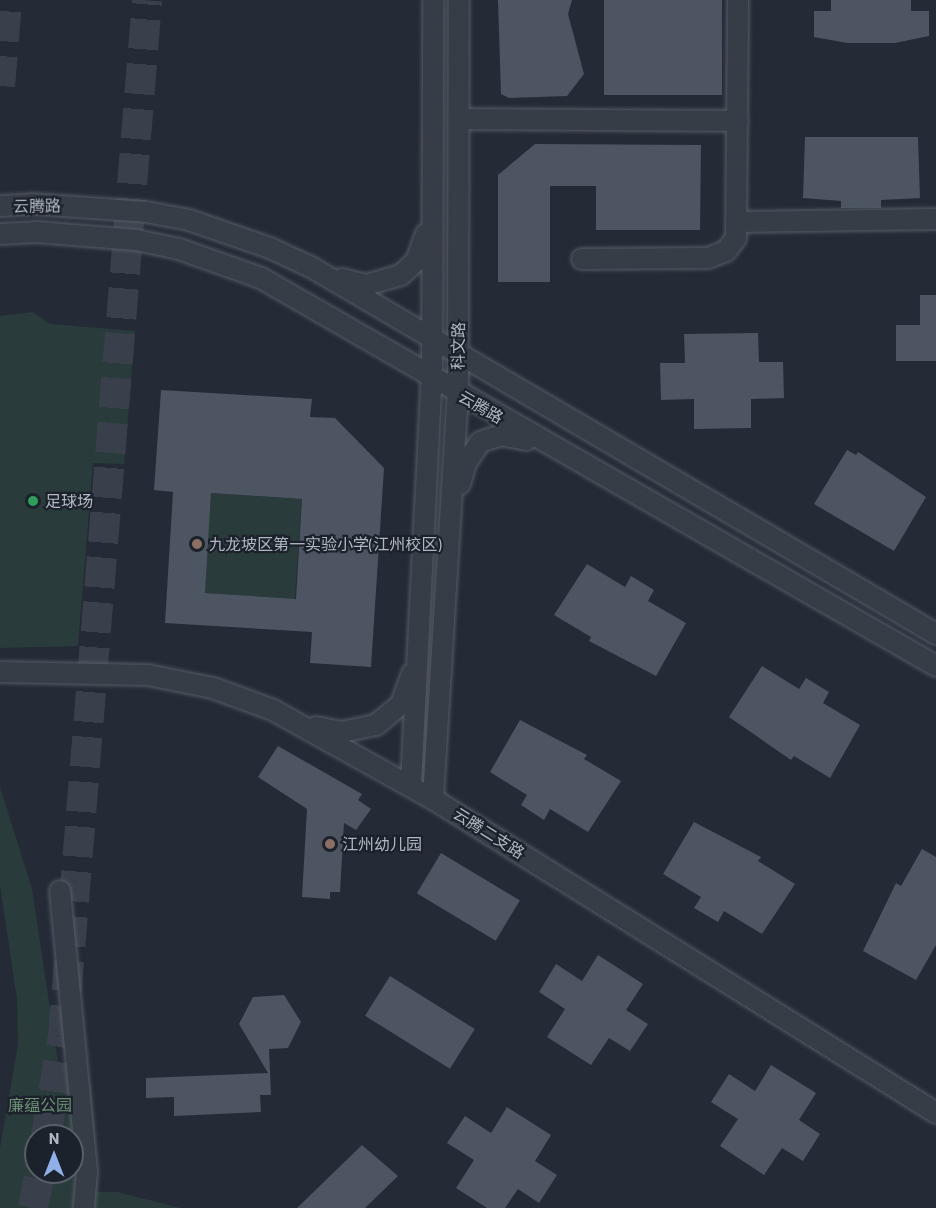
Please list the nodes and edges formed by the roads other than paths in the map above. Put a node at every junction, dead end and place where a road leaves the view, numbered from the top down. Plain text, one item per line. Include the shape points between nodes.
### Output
1 (433, 0) edge
2 (459, 0) edge
3 (738, 0) edge
4 (460, 119) junction
5 (738, 121) junction
6 (0, 206) edge
7 (432, 208) junction
8 (936, 219) edge
9 (739, 222) junction
10 (0, 234) edge
11 (582, 259) dead end
12 (311, 267) junction
13 (432, 340) junction
14 (459, 355) junction
15 (432, 377) junction
16 (458, 394) junction
17 (549, 446) junction
18 (449, 530) junction
19 (422, 630) junction
20 (936, 634) edge
21 (936, 666) edge
22 (0, 672) edge
23 (301, 724) junction
24 (411, 786) junction
25 (433, 799) junction
26 (60, 891) dead end
27 (936, 1113) edge
28 (84, 1208) edge

1 - 7 street, 科文路
2 - 4 street, 科文路
3 - 5 street
4 - 5 street
4 - 14 street, 科文路
5 - 9 street
6 - 12 street, 云腾路 via 92,206 189,220
7 - 12 street via 421,253 410,269 392,280 351,283
7 - 13 street, 科文路
8 - 9 street
9 - 11 street via 726,252 708,258
10 - 15 street, 云腾路 via 124,239 223,262 301,298
12 - 13 street, 云腾路
13 - 14 street, 云腾路
13 - 15 street, 科文路
14 - 16 street, 科文路
14 - 20 street, 云腾路
15 - 16 street, 云腾路
15 - 19 street, 科文路
16 - 17 street, 云腾路
16 - 18 street, 科文路
17 - 18 street via 501,435 480,442 466,462
17 - 21 street, 云腾路
18 - 25 street, 科文路
19 - 23 street via 408,687 390,717 376,725 342,732
19 - 24 street, 科文路
22 - 23 street, 云腾二支路 via 148,675 213,688
23 - 24 street, 云腾二支路
24 - 25 street, 云腾二支路
25 - 27 street, 云腾二支路
26 - 28 street via 87,1172

